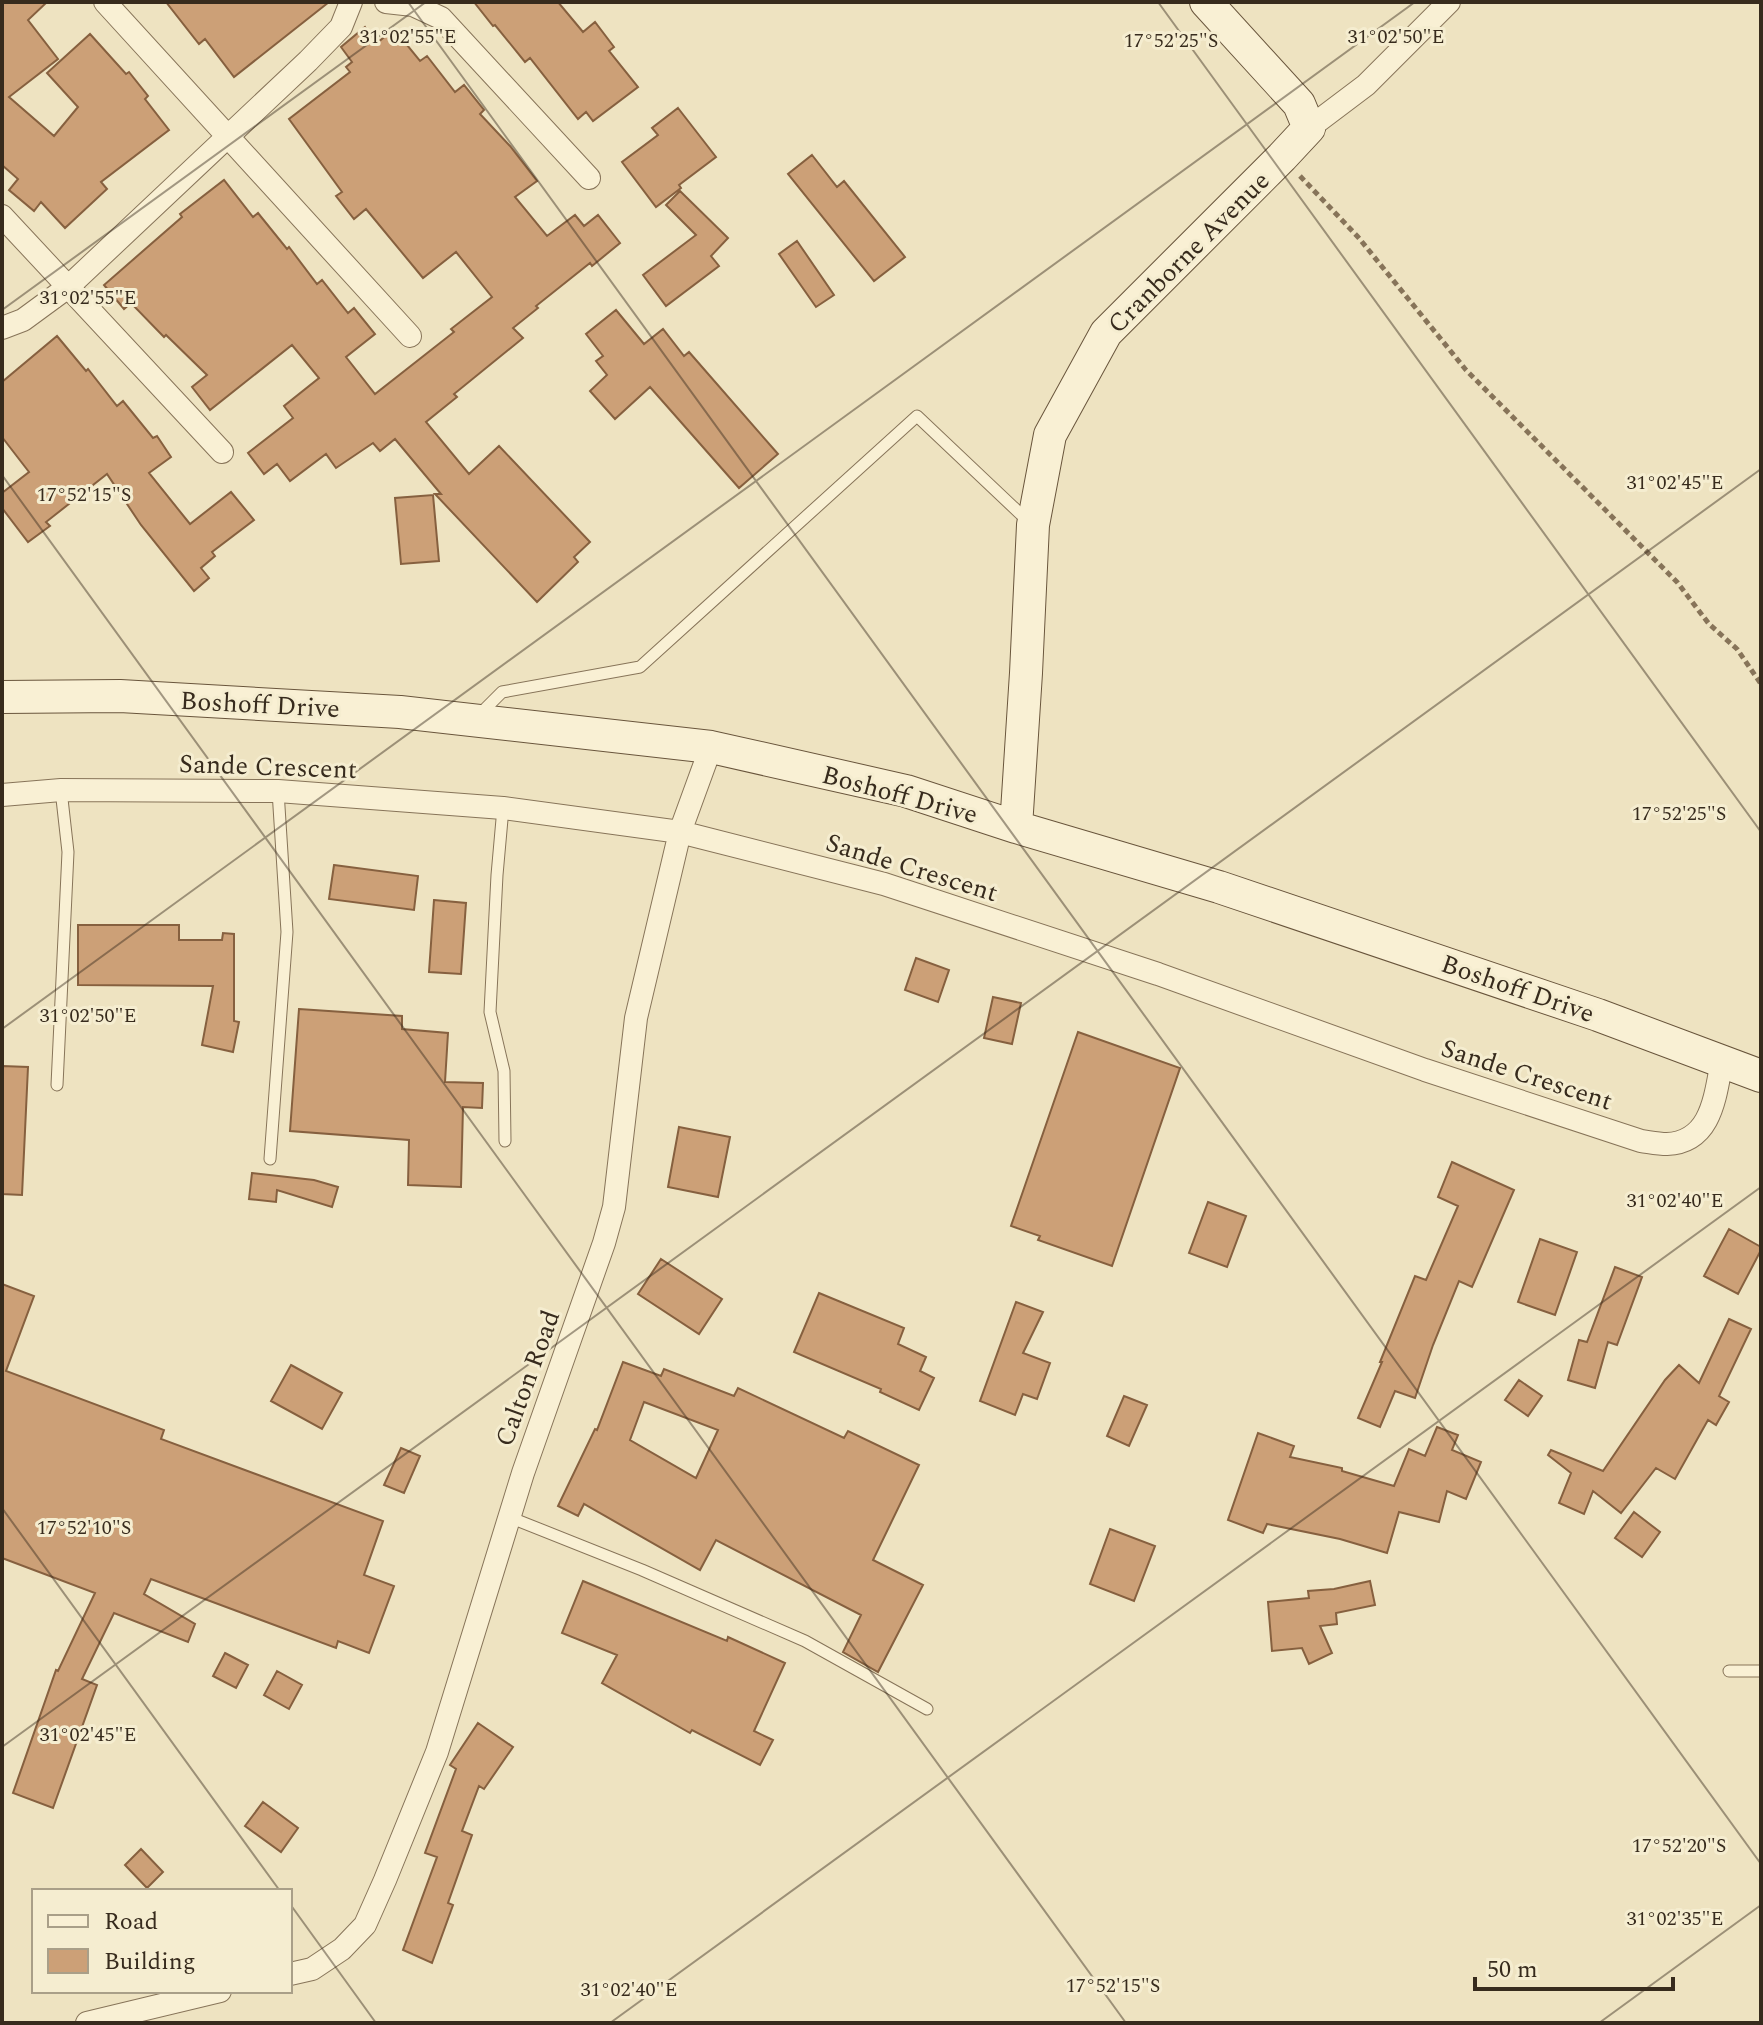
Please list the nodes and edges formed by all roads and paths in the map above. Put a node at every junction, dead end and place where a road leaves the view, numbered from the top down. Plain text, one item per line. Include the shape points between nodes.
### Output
1 (105, 2) edge
2 (351, 2) edge
3 (386, 2) edge
4 (1206, 2) edge
5 (1449, 2) edge
6 (1309, 128) junction
7 (228, 135) junction
8 (1282, 157) junction
9 (589, 178) dead end
10 (2, 216) edge
11 (68, 287) junction
12 (2, 328) edge
13 (410, 336) dead end
14 (222, 452) dead end
15 (1033, 525) junction
16 (1761, 684) edge
17 (2, 697) edge
18 (474, 720) junction
19 (711, 747) junction
20 (61, 790) junction
21 (278, 791) junction
22 (2, 795) edge
23 (503, 808) junction
24 (1016, 827) junction
25 (680, 832) junction
26 (1722, 1061) junction
27 (1761, 1076) edge
28 (57, 1085) dead end
29 (505, 1141) dead end
30 (270, 1159) dead end
31 (509, 1517) junction
32 (1729, 1671) dead end
33 (1761, 1671) edge
34 (927, 1709) dead end
35 (292, 1974) edge
36 (212, 1993) edge
37 (87, 2023) edge

1 - 7 street
2 - 7 street via 341,27
3 - 9 street via 413,5 441,18
4 - 6 main road via 1299,104
5 - 6 street via 1366,85
6 - 8 main road, Cranborne Avenue
7 - 11 street
7 - 13 street
8 - 15 main road, Cranborne Avenue via 1106,333 1050,435
8 - 16 path via 1358,237 1466,370 1677,582
10 - 11 street
11 - 12 street via 23,320
11 - 14 street
15 - 18 lane via 917,416 640,667 502,692
15 - 24 main road, Cranborne Avenue
17 - 18 main road, Boshoff Drive via 120,696
18 - 19 main road, Boshoff Drive
19 - 24 main road, Boshoff Drive via 906,791
19 - 25 street, Calton Road
20 - 21 street, Sande Crescent
20 - 22 street, Sande Crescent
20 - 28 lane via 68,852
21 - 23 street, Sande Crescent
21 - 30 lane via 287,932
23 - 25 street, Sande Crescent
23 - 29 lane via 490,1012 504,1071
24 - 26 main road, Boshoff Drive via 1219,887
25 - 26 street, Sande Crescent via 884,884 1641,1141 1668,1144 1688,1139 1704,1127
25 - 31 street, Calton Road via 636,1018 614,1207
26 - 27 main road, Boshoff Drive
31 - 34 lane via 805,1641
31 - 35 street, Calton Road via 437,1752 365,1925 312,1969
32 - 33 lane
36 - 37 street

